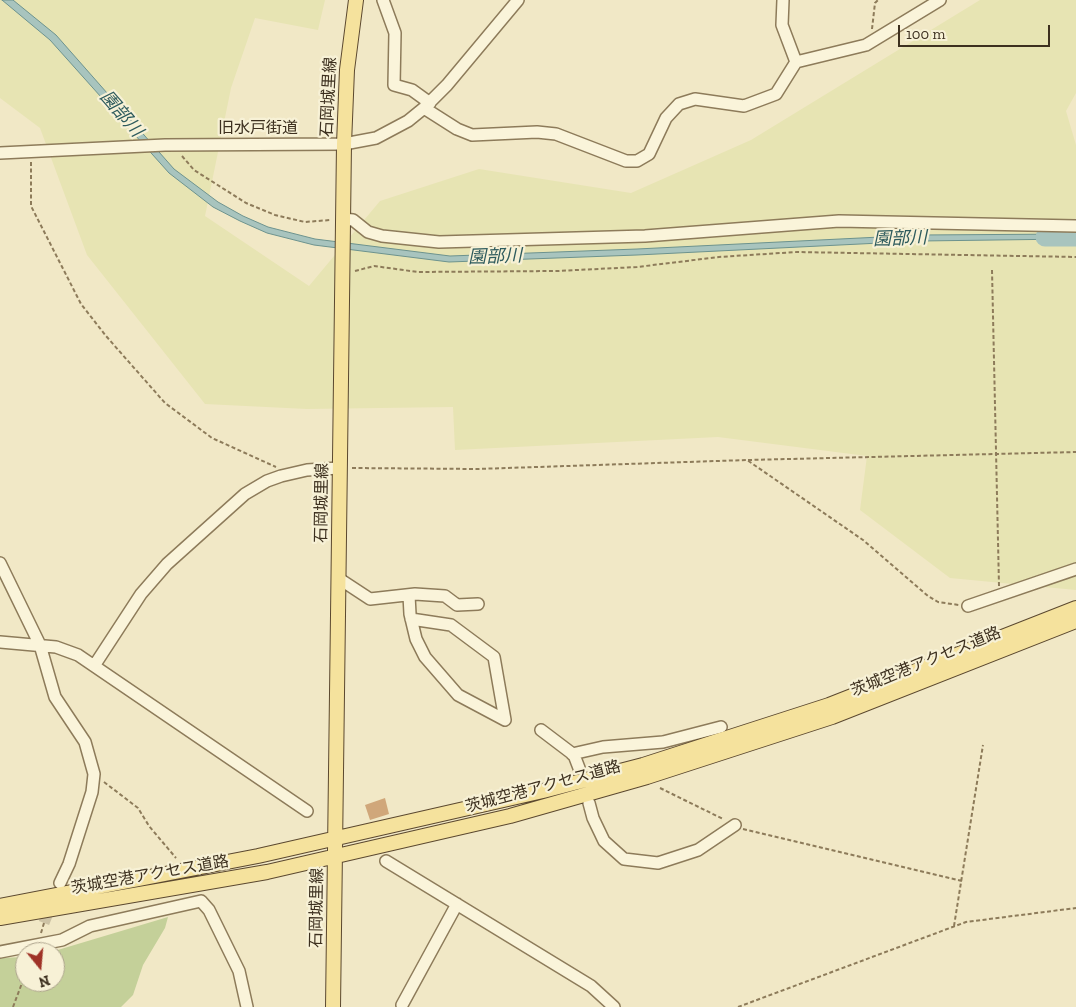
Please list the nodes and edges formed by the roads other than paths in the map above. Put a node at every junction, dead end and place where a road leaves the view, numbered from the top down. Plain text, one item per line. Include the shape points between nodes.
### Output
1 (356, 0) edge
2 (383, 0) edge
3 (518, 0) edge
4 (783, 0) edge
5 (940, 0) edge
6 (796, 62) junction
7 (427, 105) junction
8 (344, 144) junction
9 (0, 152) edge
10 (343, 225) junction
11 (1076, 226) edge
12 (340, 468) junction
13 (0, 563) edge
14 (1076, 569) edge
15 (338, 578) junction
16 (409, 595) junction
17 (478, 604) dead end
18 (968, 606) road end
19 (1076, 608) edge
20 (411, 619) junction
21 (1076, 621) edge
22 (0, 642) edge
23 (40, 645) junction
24 (94, 666) junction
25 (721, 726) dead end
26 (541, 730) dead end
27 (572, 754) junction
28 (578, 768) dead end
29 (589, 803) dead end
30 (307, 810) dead end
31 (734, 825) road end
32 (336, 839) junction
33 (336, 856) junction
34 (386, 861) dead end
35 (60, 882) dead end
36 (457, 904) junction
37 (0, 906) edge
38 (0, 918) edge
39 (0, 952) edge
40 (402, 1005) dead end
41 (247, 1007) edge
42 (333, 1007) edge
43 (614, 1007) edge

1 - 8 main road, 石岡城里線 via 347,70
2 - 7 street via 395,33 394,84 412,90
3 - 7 street, 旧水戸街道 via 492,34
4 - 6 street via 782,25
5 - 6 street via 866,45
6 - 7 street via 776,94 744,106 695,99 679,104 666,118 648,154 637,162 626,161 556,134 472,135 457,129
7 - 8 street, 旧水戸街道 via 388,133
8 - 9 street, 旧水戸街道 via 170,145
8 - 10 main road, 石岡城里線
10 - 11 street via 353,220 368,232 382,236 439,242 645,236 839,221
10 - 12 main road, 石岡城里線 via 347,269
12 - 15 main road, 石岡城里線
12 - 24 street via 306,470 281,476 245,494 167,564 141,594
13 - 23 street
14 - 18 street
15 - 16 street via 370,599
15 - 32 main road, 石岡城里線
16 - 17 street via 444,596 457,605
16 - 20 street
19 - 32 main road, 茨城空港アクセス道路 via 947,660 748,733 543,791
20 - 20 street via 451,625 494,657 505,720 458,695 425,657
21 - 33 main road, 茨城空港アクセス道路 via 832,718 752,745 510,816
22 - 23 street
23 - 24 street via 68,651
23 - 35 street via 55,697 85,742 94,774 92,792
24 - 30 street
25 - 27 street via 663,742 603,747
26 - 27 street
27 - 28 street
29 - 31 street via 604,841 624,858 658,864 698,850
32 - 33 main road, 石岡城里線
32 - 37 main road, 茨城空港アクセス道路
33 - 38 main road, 茨城空港アクセス道路 via 203,885
33 - 42 main road, 石岡城里線
34 - 36 street
36 - 40 street
36 - 43 street via 591,986
39 - 41 street via 53,942 74,936 90,926 201,901 209,910 239,971

